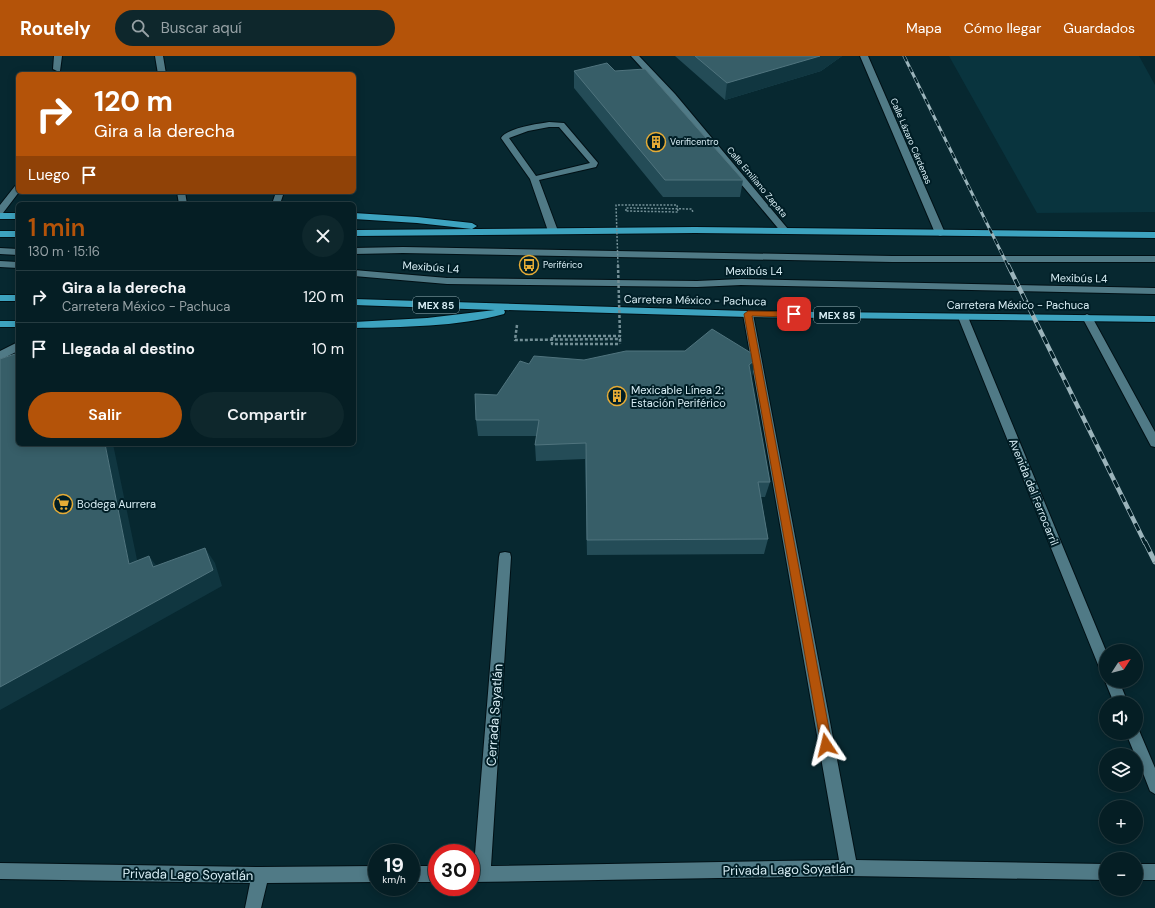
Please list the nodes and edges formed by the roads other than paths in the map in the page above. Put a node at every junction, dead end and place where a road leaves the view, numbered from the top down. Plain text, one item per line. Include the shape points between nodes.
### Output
1 (58, 56) edge
2 (159, 56) edge
3 (635, 56) edge
4 (864, 56) edge
5 (57, 69) dead end
6 (162, 72) edge
7 (534, 179) junction
8 (16, 191) edge
9 (0, 211) edge
10 (0, 216) edge
11 (16, 216) edge
12 (356, 216) edge
13 (785, 231) junction
14 (525, 232) junction
15 (553, 232) junction
16 (356, 233) edge
17 (940, 233) junction
18 (0, 234) edge
19 (16, 234) edge
20 (1155, 235) edge
21 (0, 251) edge
22 (356, 251) edge
23 (16, 252) edge
24 (1155, 259) edge
25 (0, 264) edge
26 (16, 265) edge
27 (356, 273) edge
28 (1155, 291) edge
29 (0, 298) edge
30 (16, 298) edge
31 (356, 302) edge
32 (519, 308) junction
33 (748, 314) junction
34 (963, 317) junction
35 (1087, 317) junction
36 (1155, 319) edge
37 (0, 324) edge
38 (16, 324) edge
39 (356, 325) edge
40 (16, 347) edge
41 (0, 356) edge
42 (1155, 443) edge
43 (505, 557) dead end
44 (1099, 650) edge
45 (1136, 740) edge
46 (1155, 786) edge
47 (480, 844) edge
48 (849, 868) junction
49 (0, 870) edge
50 (1099, 872) edge
51 (1143, 872) edge
52 (1155, 872) edge
53 (368, 874) edge
54 (480, 874) edge
55 (260, 875) junction
56 (253, 908) edge

1 - 5 street
2 - 6 street
3 - 13 street, Calle Emiliano Zapata via 672,96
4 - 17 street, Calle Lázaro Cárdenas
7 - 7 street via 506,136 547,125 561,125 594,163
7 - 15 street
8 - 9 street
10 - 11 highway
12 - 14 highway
13 - 15 highway
13 - 17 highway
14 - 15 highway
14 - 16 highway
17 - 20 highway
18 - 19 highway
21 - 23 street
22 - 24 street, Mexibús L4 via 892,259
25 - 26 street
27 - 28 street, Mexibús L4 via 447,281 697,284 740,282
29 - 30 highway
31 - 32 highway, Carretera México - Pachuca / MEX 85
32 - 33 highway, Carretera México - Pachuca / MEX 85
32 - 39 highway via 482,315
33 - 34 highway, Carretera México - Pachuca / MEX 85
33 - 48 street
34 - 35 highway, Carretera México - Pachuca / MEX 85
34 - 44 street, Avenida del Ferrocarril
35 - 36 highway, Carretera México - Pachuca / MEX 85
35 - 42 street
37 - 38 highway
40 - 41 street
43 - 47 street, Cerrada Sayatlán
45 - 46 street
48 - 50 street, Privada Lago Soyatlán
48 - 54 street, Privada Lago Soyatlán
49 - 55 street, Privada Lago Soyatlán
51 - 52 street
53 - 55 street, Privada Lago Soyatlán
55 - 56 street

